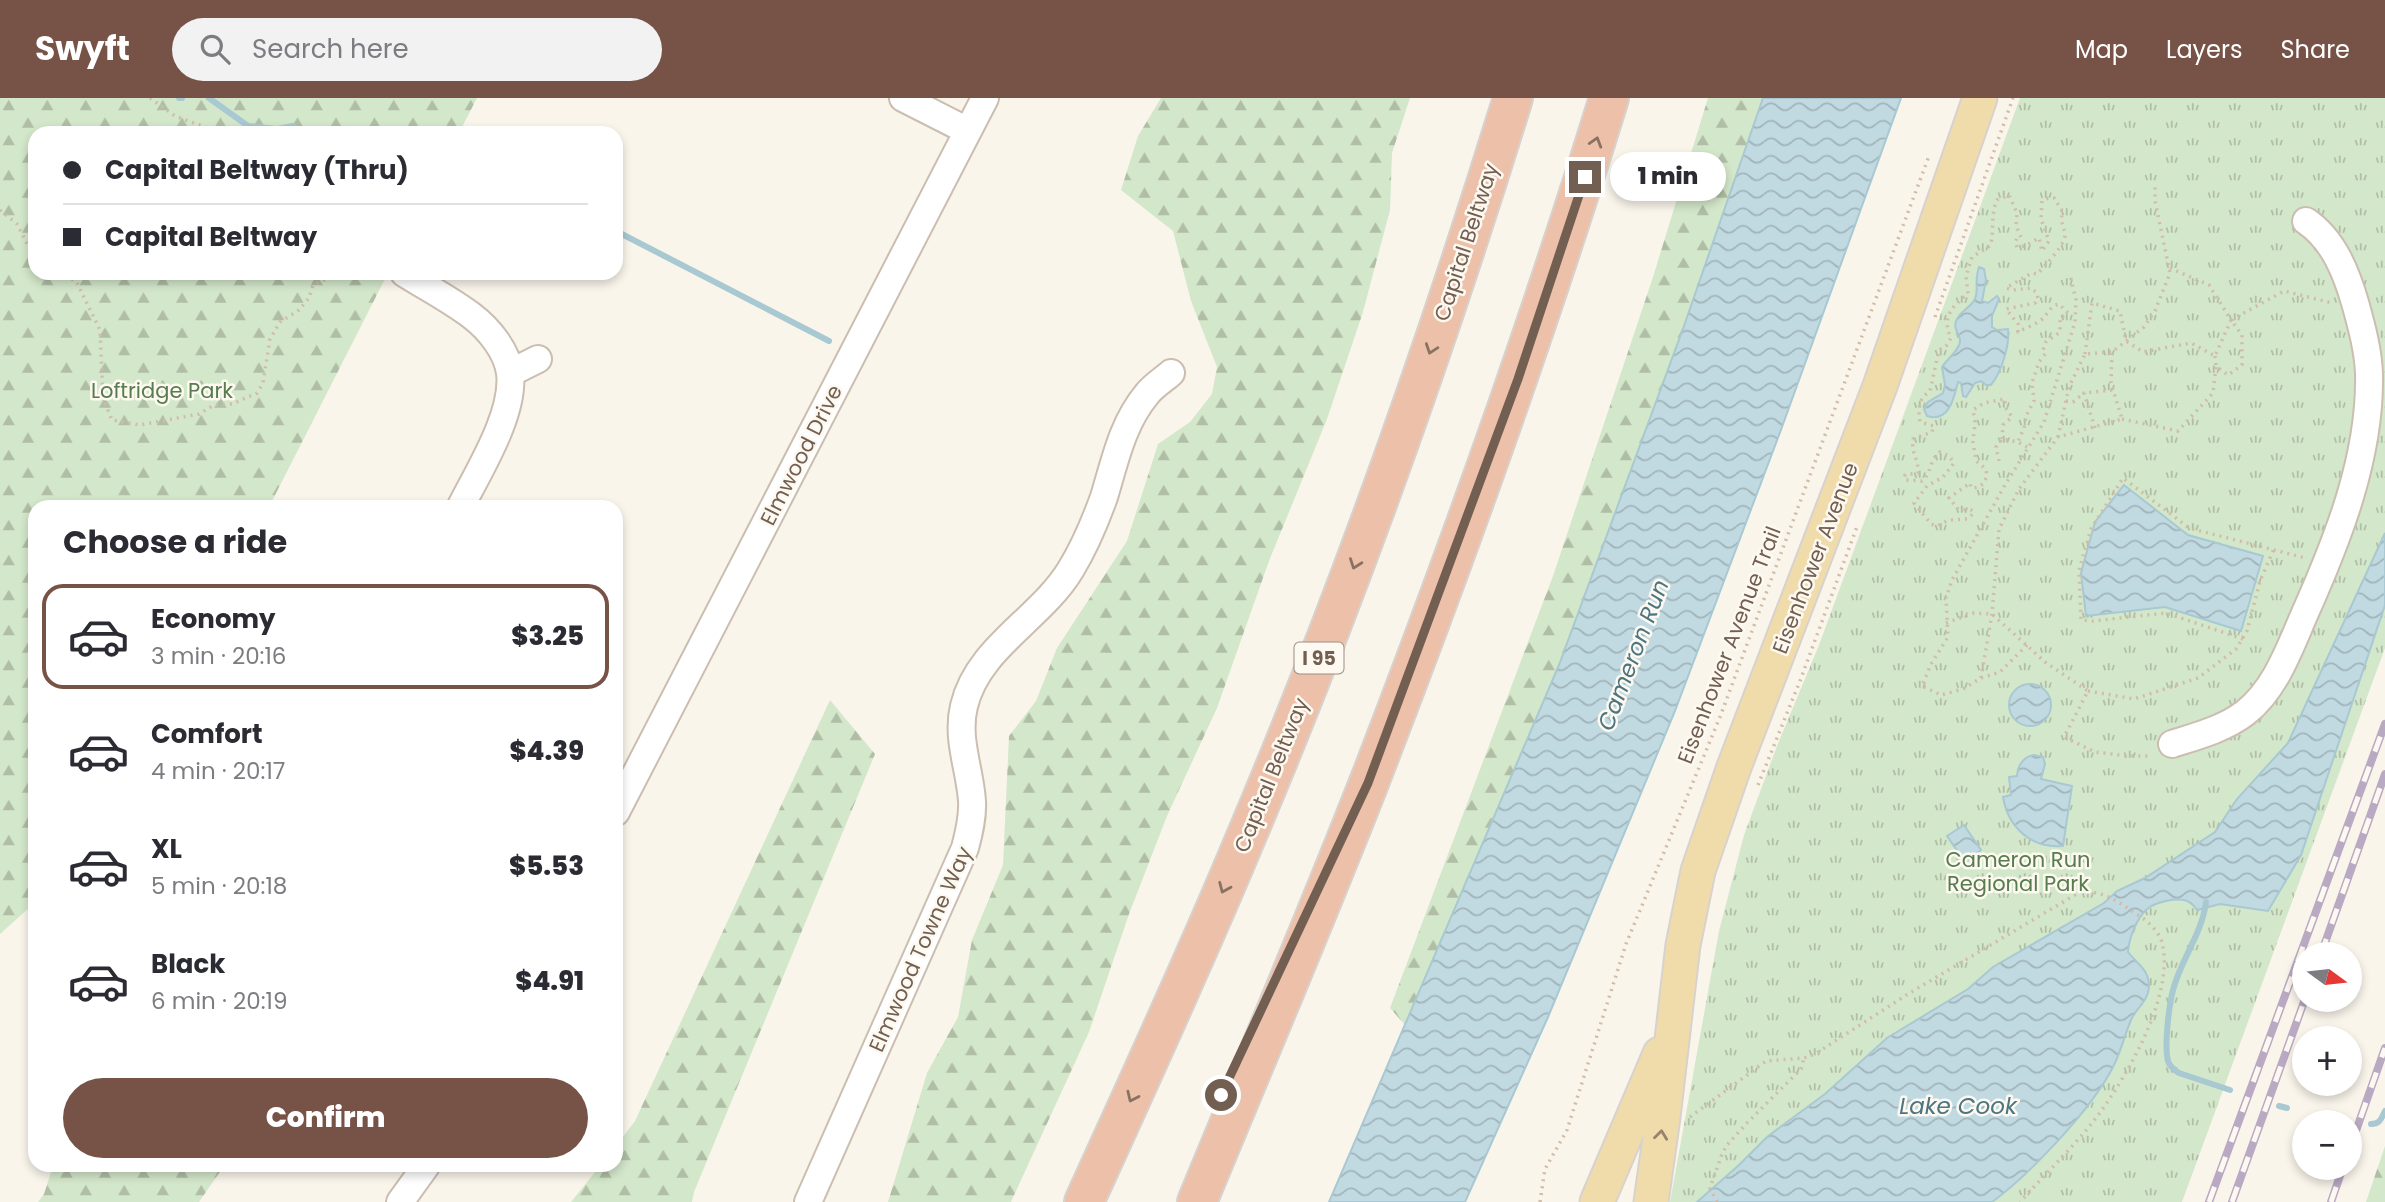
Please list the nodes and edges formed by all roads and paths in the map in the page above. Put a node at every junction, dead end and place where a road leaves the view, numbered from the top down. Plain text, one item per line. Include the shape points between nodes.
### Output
1 (149, 98) edge
2 (903, 98) edge
3 (985, 98) edge
4 (1513, 98) edge
5 (1609, 98) edge
6 (1980, 98) edge
7 (2012, 98) edge
8 (202, 126) edge
9 (968, 131) junction
10 (1932, 150) dead end
11 (2155, 187) dead end
12 (0, 210) edge
13 (2306, 221) dead end
14 (28, 244) edge
15 (2169, 268) junction
16 (2070, 275) dead end
17 (74, 280) edge
18 (325, 280) edge
19 (415, 280) edge
20 (2356, 307) junction
21 (2231, 320) junction
22 (1932, 323) dead end
23 (2126, 341) junction
24 (2112, 352) junction
25 (2085, 354) junction
26 (2215, 356) junction
27 (538, 359) dead end
28 (2216, 366) junction
29 (510, 373) junction
30 (1171, 373) dead end
31 (2113, 390) junction
32 (2084, 393) junction
33 (2066, 401) junction
34 (2122, 419) junction
35 (2095, 428) junction
36 (2058, 437) junction
37 (2002, 439) junction
38 (2018, 442) junction
39 (2029, 448) junction
40 (1999, 461) dead end
41 (464, 500) edge
42 (1861, 515) dead end
43 (2274, 549) junction
44 (2322, 574) junction
45 (1992, 614) junction
46 (1946, 623) junction
47 (2243, 639) junction
48 (2027, 645) junction
49 (1982, 678) junction
50 (2088, 691) junction
51 (2172, 744) joint
52 (1368, 783) junction
53 (1755, 793) dead end
54 (623, 798) edge
55 (1674, 1023) junction
56 (1804, 1058) junction
57 (1686, 1110) dead end
58 (422, 1172) edge
59 (400, 1202) edge
60 (808, 1202) edge
61 (1084, 1202) edge
62 (1171, 1202) edge
63 (1197, 1202) edge
64 (1541, 1202) edge
65 (1597, 1202) edge
66 (1651, 1202) edge
67 (1717, 1202) edge
68 (2020, 1202) edge

1 - 8 path via 175,116
2 - 9 street
3 - 9 street, Elmwood Drive
4 -> 61 highway, Capital Beltway / I 95 via 1468,240 1331,626 1236,862
52 -> 5 highway via 1527,355
6 - 55 main road, Eisenhower Avenue via 1880,386 1712,825 1688,912
7 - 22 path
9 - 54 street, Elmwood Drive
10 - 64 path, Eisenhower Avenue Trail via 1720,717 1626,944 1567,1130 1545,1169
11 - 15 path
12 - 14 path via 17,224
13 - 20 street via 2320,230 2338,258
15 - 21 path via 2209,285
15 - 23 path via 2155,311
16 - 39 path via 2076,322 2044,422
17 - 18 path via 100,330 103,398 112,420 140,425 199,414 257,393 270,339 280,322 299,310 313,285
19 - 29 street via 491,333
20 - 21 path via 2284,291
20 - 44 street via 2369,373 2366,422 2347,503
21 - 26 path
21 - 28 path via 2242,335 2242,365 2228,375
23 - 24 path
23 - 25 path via 2120,311 2092,303
23 - 26 path via 2143,352 2190,342
24 - 25 path
24 - 31 path
25 - 33 path
26 - 28 path
27 - 29 street
28 - 34 path via 2213,393 2178,431
29 - 41 street via 501,425
30 - 60 street, Elmwood Towne Way via 1148,393 1132,418 1117,449 1094,526 1069,573 989,658 970,689 961,725 972,801 965,848
31 - 32 path
31 - 34 path
32 - 33 path via 2073,402
32 - 35 path
33 - 36 path
34 - 35 path
35 - 36 path
36 - 45 path via 2019,489 1999,529
37 - 38 path
37 - 38 path via 2003,425 2012,417 2005,399 1973,410 1976,461 1986,469 1985,482 1976,488 1969,483 1949,498 1958,509 1974,513 1967,519 1931,524 1914,503 1954,463 1940,452 1932,458 1922,481 1905,480 1905,475 1919,468 1913,439 1932,432 1934,426 1920,422 1919,407 1923,395 1930,391 1939,349 1951,338 1947,329 1950,309 1968,294 1966,276 1972,257 1990,246 1997,200 2009,195 2017,213 2021,237 2017,247 2039,238 2042,251 2049,241 2041,219 2042,201 2054,198 2063,212 2065,236 2056,254 2038,274 2006,288 2031,288 2037,293 2035,303 2006,309 2018,324 2018,332 2041,321 2054,305 2068,313 2060,318 2060,332 2046,342 2032,383 2034,401
37 - 40 path via 1996,447
38 - 39 path
39 - 46 path via 1952,580
42 - 53 path
43 - 44 path via 2304,557
43 - 47 path
43 - 47 path via 2189,528 2123,478 2091,528 2079,570 2081,620 2166,613
44 - 51 street via 2283,662 2261,696 2228,723
45 - 46 path via 1974,613
45 - 48 path
45 - 49 path
46 - 49 path via 1948,637 1922,685 1941,695
47 - 50 path via 2198,678 2134,699
48 - 49 path via 2000,672
48 - 50 path
50 - 51 path via 2064,737 2095,752 2127,756 2165,755
52 - 62 highway
52 - 63 highway
55 - 65 main road, Eisenhower Avenue
66 -> 55 main road, Eisenhower Avenue
56 - 57 path via 1766,1061 1684,1121
56 - 67 path via 1801,1069 1746,1123 1722,1154 1710,1188
56 - 68 path via 2080,892 2110,896 2149,923 2161,940 2164,966 2158,1002 2122,1080 2098,1115
58 - 59 street

